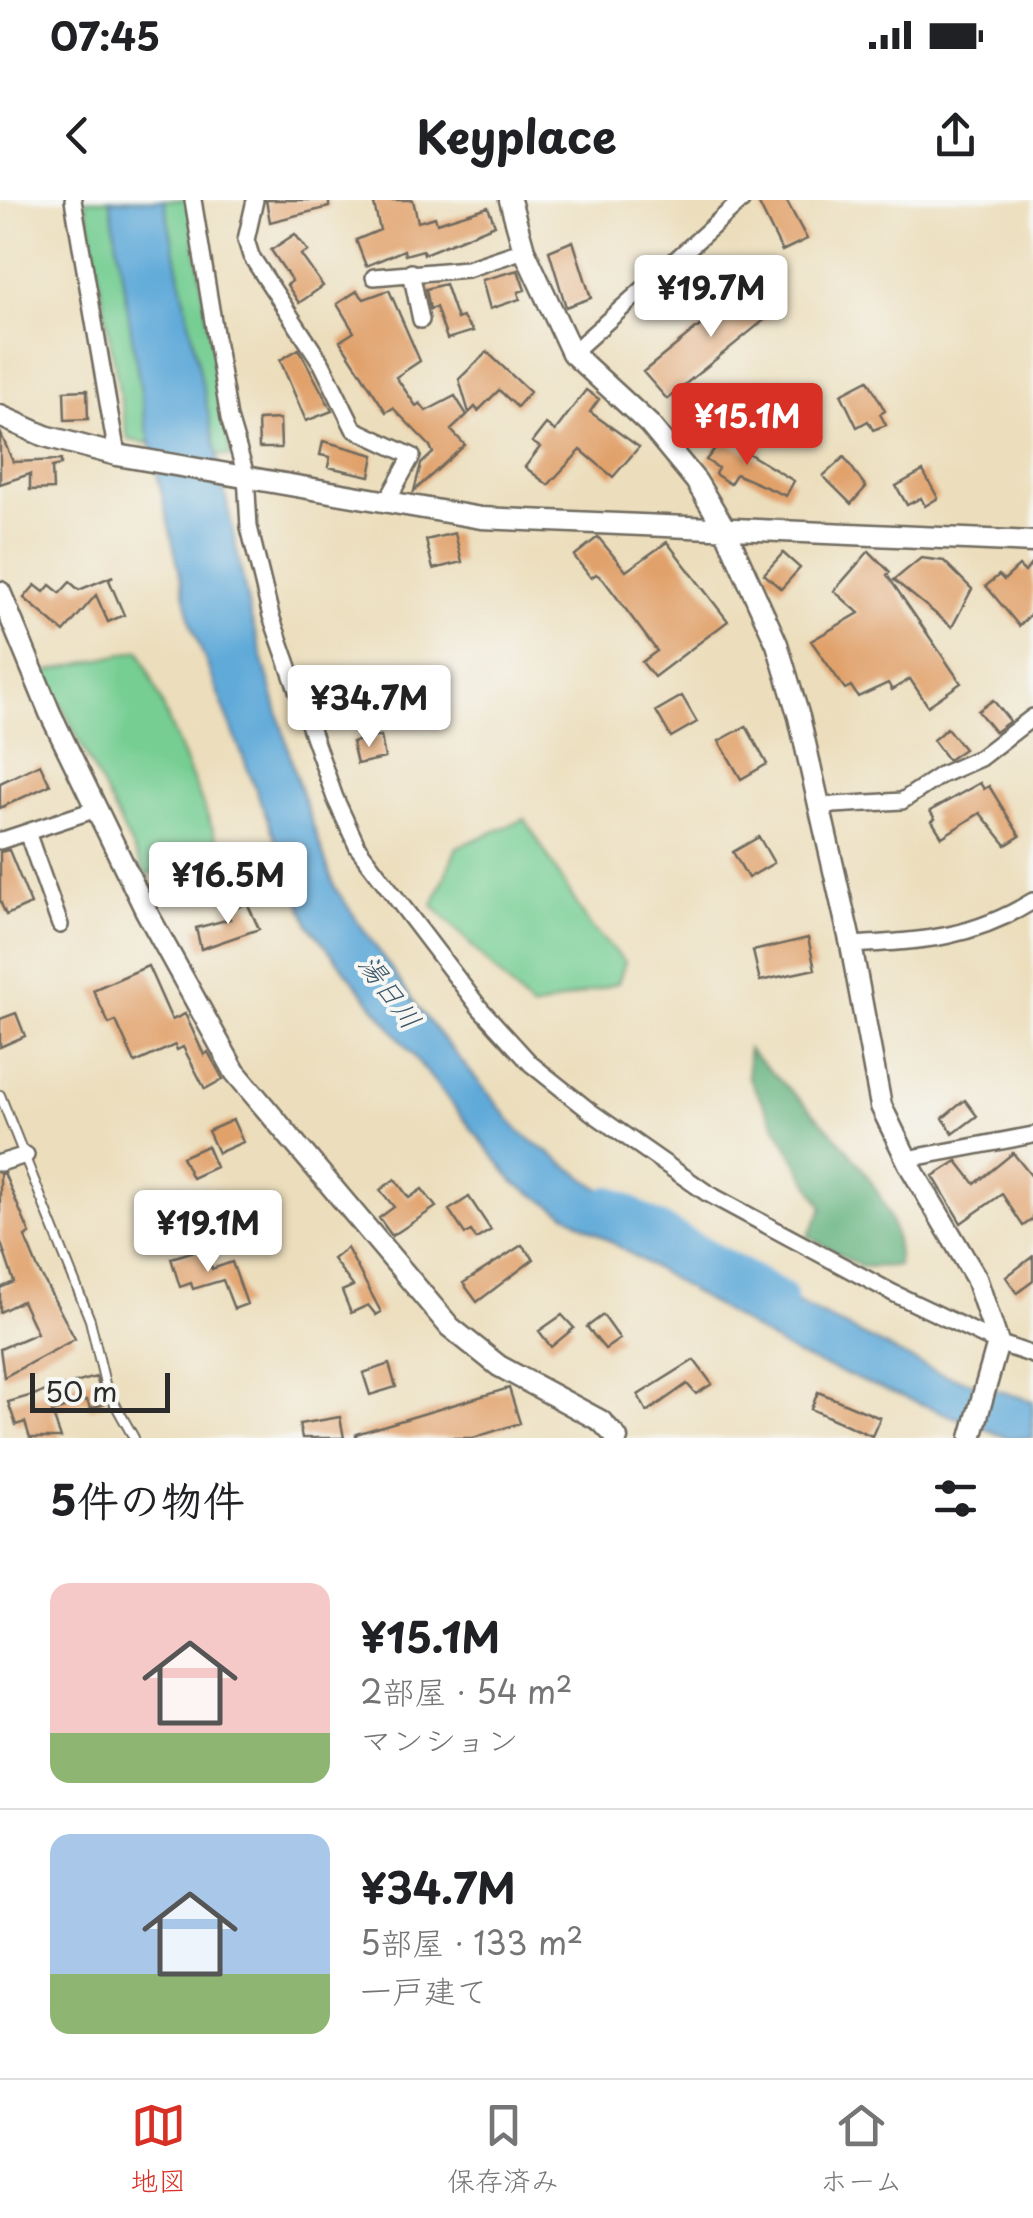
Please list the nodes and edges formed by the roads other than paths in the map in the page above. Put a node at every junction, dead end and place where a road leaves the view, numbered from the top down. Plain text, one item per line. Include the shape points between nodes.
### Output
1 (73, 200) edge
2 (193, 200) edge
3 (255, 200) edge
4 (510, 200) edge
5 (742, 200) edge
6 (524, 250) junction
7 (411, 272) junction
8 (374, 277) dead end
9 (422, 320) dead end
10 (572, 353) junction
11 (0, 416) edge
12 (124, 456) junction
13 (246, 475) junction
14 (387, 501) junction
15 (724, 527) junction
16 (1033, 542) edge
17 (0, 592) edge
18 (1033, 717) edge
19 (818, 806) junction
20 (96, 808) junction
21 (26, 832) junction
22 (0, 841) edge
23 (1033, 901) edge
24 (60, 925) dead end
25 (851, 945) junction
26 (0, 1094) edge
27 (1033, 1135) edge
28 (26, 1154) junction
29 (907, 1160) junction
30 (0, 1163) edge
31 (998, 1343) junction
32 (1033, 1355) edge
33 (973, 1436) edge
34 (134, 1438) edge
35 (617, 1438) edge

1 - 12 street
2 - 13 street via 228,418
3 - 14 street via 246,240 251,256 322,364 354,429 412,456
4 - 6 street
5 - 10 street
6 - 7 street via 466,270
6 - 10 street
7 - 8 street
7 - 9 street
10 - 15 street via 649,424
11 - 12 street via 45,436
12 - 13 street
13 - 14 street
13 - 31 street via 249,527 271,616 334,798 358,848 479,1006 532,1064 707,1193
14 - 15 street via 481,518
15 - 16 street
15 - 19 street via 776,644
17 - 20 street
18 - 19 street via 980,758 902,801
19 - 25 street
20 - 21 street
20 - 35 street via 235,1072 450,1327 498,1366 601,1421
21 - 22 street
21 - 24 street
23 - 25 street via 998,922 941,940
25 - 29 street via 881,1106
26 - 28 lane
27 - 29 street
28 - 30 street
28 - 34 lane via 90,1320 106,1388
29 - 31 street via 976,1278
31 - 32 street
31 - 33 street

